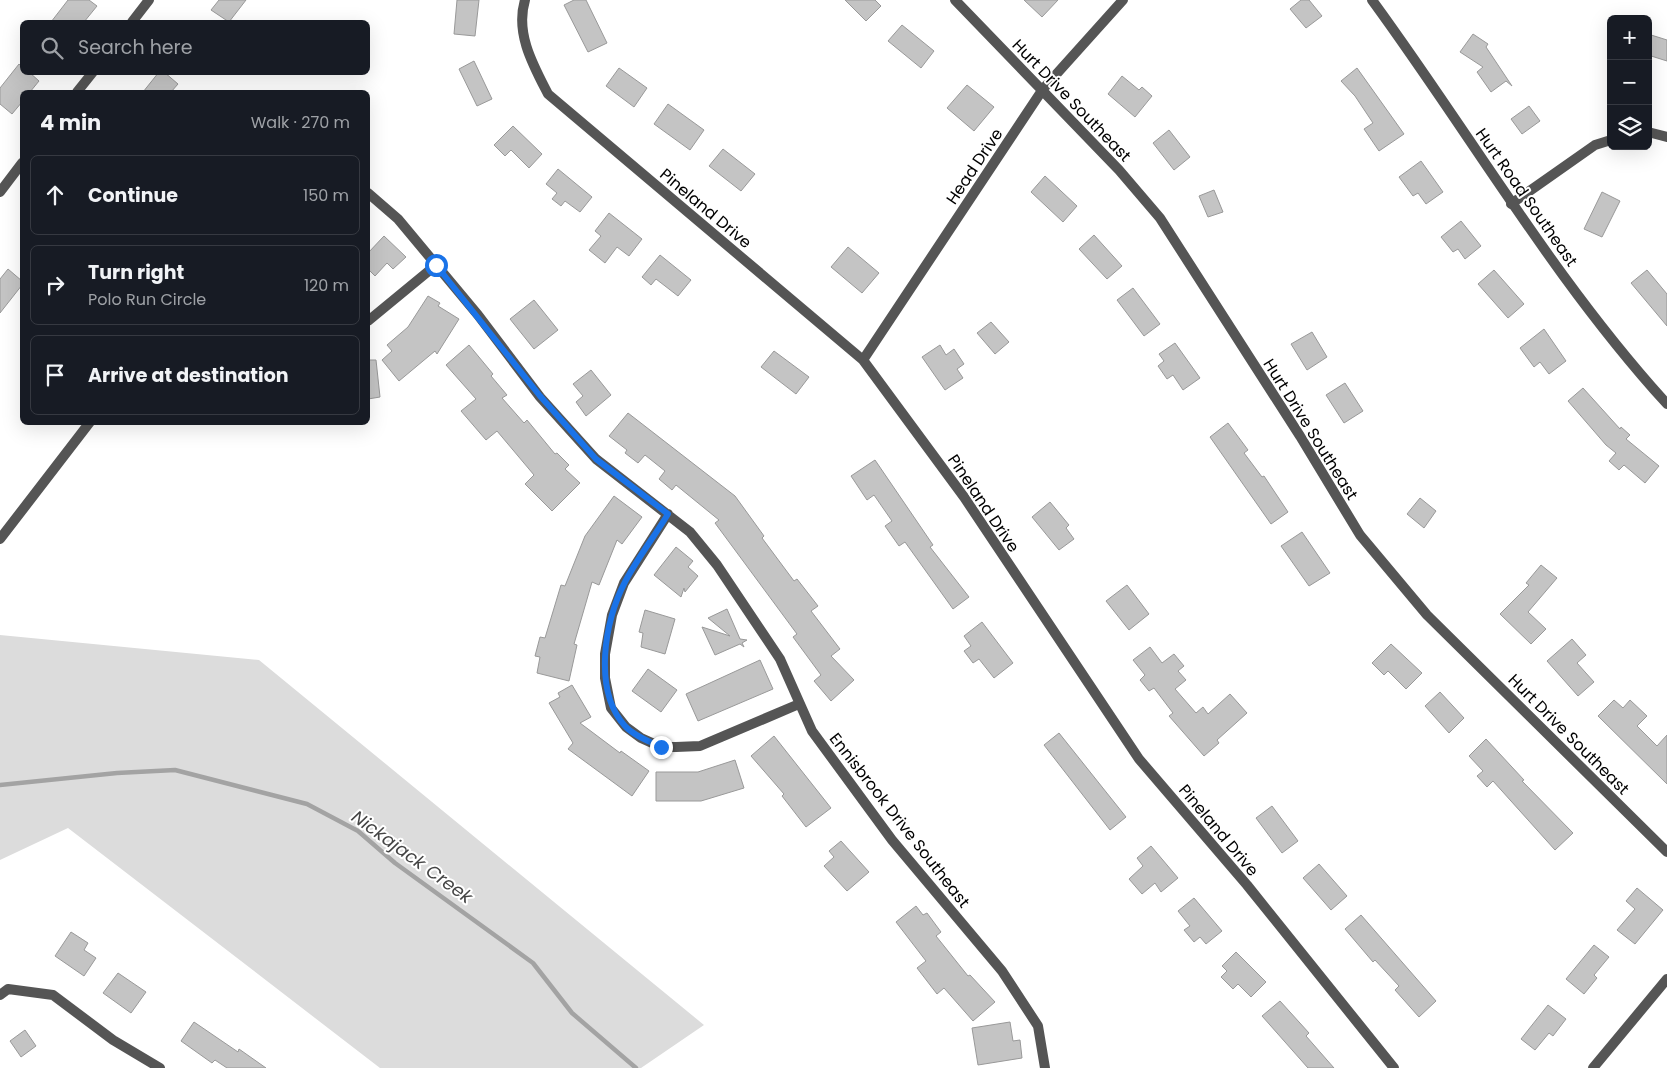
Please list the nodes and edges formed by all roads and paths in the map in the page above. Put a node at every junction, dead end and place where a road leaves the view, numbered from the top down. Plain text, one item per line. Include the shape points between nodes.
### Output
1 (149, 0) edge
2 (525, 0) edge
3 (955, 0) edge
4 (1123, 0) edge
5 (1372, 0) edge
6 (134, 20) edge
7 (91, 75) edge
8 (1043, 89) junction
9 (79, 90) edge
10 (1652, 133) edge
11 (1667, 137) edge
12 (1607, 141) edge
13 (20, 166) edge
14 (0, 192) edge
15 (370, 195) edge
16 (1511, 204) junction
17 (436, 265) junction
18 (370, 320) edge
19 (863, 360) junction
20 (1667, 404) edge
21 (88, 425) edge
22 (668, 514) junction
23 (0, 539) edge
24 (799, 704) junction
25 (1667, 852) edge
26 (1667, 979) edge
27 (0, 995) edge
28 (160, 1068) edge
29 (1045, 1068) edge
30 (1394, 1068) edge
31 (1593, 1068) edge

1 - 6 street
2 - 19 street, Pineland Drive via 523,36 548,94
3 - 8 street, Hurt Drive Southeast
4 - 8 street, Head Drive
5 - 16 street, Hurt Road Southeast
7 - 9 street
8 - 19 street, Head Drive
8 - 25 street, Hurt Drive Southeast via 1160,218 1360,535 1403,588
10 - 11 street
12 - 16 street via 1595,145
13 - 14 street
15 - 17 street, Ennisbrook Drive Southeast via 398,219
16 - 20 street, Hurt Road Southeast via 1626,358
17 - 18 street
17 - 22 street, Ennisbrook Drive Southeast via 540,396 596,459
19 - 30 street, Pineland Drive via 964,497 1139,759 1247,885
21 - 23 street
22 - 24 street, Ennisbrook Drive Southeast via 690,532 717,565 780,659
22 - 24 street via 624,583 612,615 604,654 605,678 612,708 626,727 641,738 661,747 676,747 700,746
24 - 29 street, Ennisbrook Drive Southeast via 812,731 892,840 1002,971 1038,1026
26 - 31 street
27 - 28 street via 8,989 53,995 113,1040

